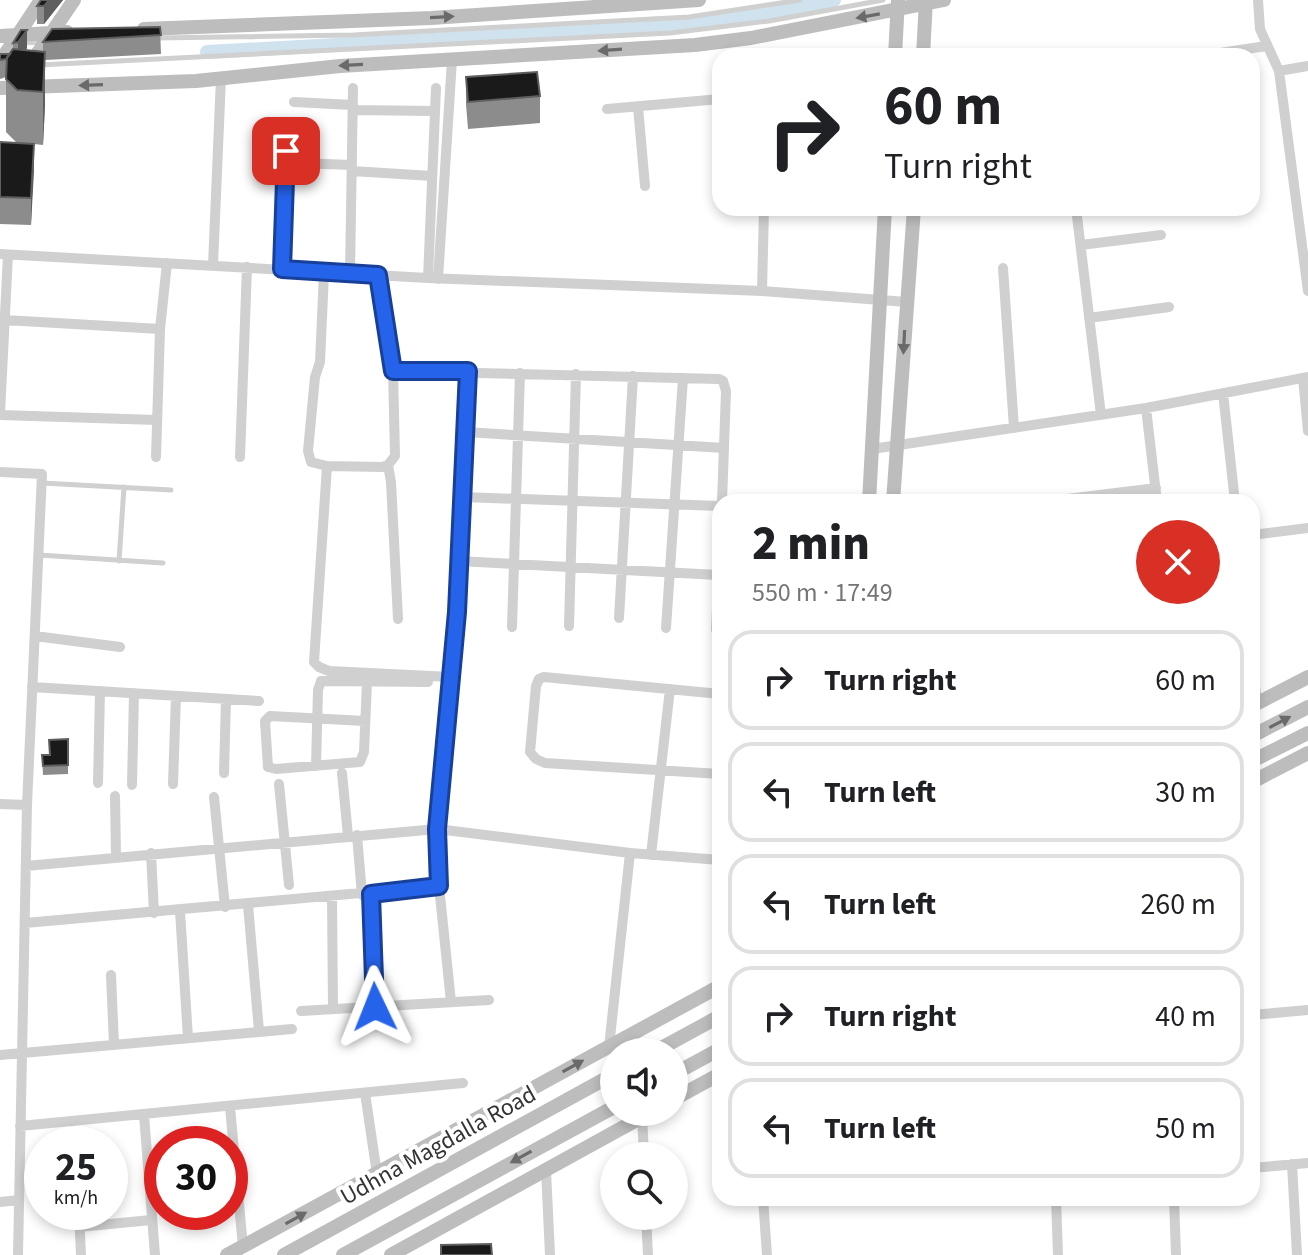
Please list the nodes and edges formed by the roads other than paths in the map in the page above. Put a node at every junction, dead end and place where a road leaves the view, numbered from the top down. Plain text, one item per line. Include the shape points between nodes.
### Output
1 (41, 0) edge
2 (74, 0) edge
3 (699, 0) edge
4 (800, 0) edge
5 (883, 0) edge
6 (944, 0) edge
7 (1258, 0) edge
8 (926, 2) edge
9 (898, 6) edge
10 (131, 29) edge
11 (83, 31) edge
12 (150, 38) edge
13 (53, 39) junction
14 (8, 40) edge
15 (1266, 46) junction
16 (895, 48) edge
17 (923, 48) edge
18 (1253, 48) edge
19 (452, 60) junction
20 (14, 65) edge
21 (1308, 66) edge
22 (1279, 71) junction
23 (221, 78) junction
24 (6, 88) edge
25 (353, 88) dead end
26 (436, 88) dead end
27 (712, 100) edge
28 (294, 102) dead end
29 (0, 103) edge
30 (353, 107) junction
31 (638, 107) junction
32 (607, 109) dead end
33 (435, 111) junction
34 (287, 122) dead end
35 (297, 163) dead end
36 (352, 168) junction
37 (432, 176) junction
38 (645, 186) dead end
39 (1308, 188) edge
40 (1295, 189) junction
41 (764, 216) edge
42 (884, 216) edge
43 (913, 216) edge
44 (1077, 216) edge
45 (1161, 235) dead end
46 (1081, 245) junction
47 (4, 254) edge
48 (167, 263) junction
49 (213, 265) junction
50 (247, 267) junction
51 (1003, 268) dead end
52 (282, 269) junction
53 (324, 273) junction
54 (350, 274) junction
55 (378, 275) junction
56 (433, 278) junction
57 (762, 291) junction
58 (1308, 291) edge
59 (879, 301) junction
60 (907, 302) junction
61 (1169, 307) dead end
62 (1089, 318) junction
63 (5, 320) junction
64 (160, 329) junction
65 (393, 371) junction
66 (468, 371) junction
67 (520, 373) junction
68 (576, 374) junction
69 (633, 376) junction
70 (1306, 377) edge
71 (683, 378) junction
72 (1223, 393) junction
73 (1146, 408) junction
74 (0, 414) edge
75 (1101, 415) junction
76 (157, 420) junction
77 (1014, 428) junction
78 (1308, 431) edge
79 (465, 432) junction
80 (518, 435) junction
81 (574, 438) junction
82 (629, 442) junction
83 (679, 445) junction
84 (898, 445) junction
85 (724, 448) junction
86 (872, 449) junction
87 (156, 457) dead end
88 (240, 457) dead end
89 (388, 465) junction
90 (327, 466) junction
91 (0, 472) edge
92 (41, 483) junction
93 (124, 487) junction
94 (1156, 488) junction
95 (171, 490) dead end
96 (722, 494) edge
97 (869, 494) edge
98 (894, 494) edge
99 (1108, 494) edge
100 (1156, 494) edge
101 (1234, 494) edge
102 (462, 497) junction
103 (516, 499) junction
104 (572, 501) junction
105 (626, 503) junction
106 (674, 504) junction
107 (712, 504) edge
108 (1308, 528) edge
109 (1260, 534) edge
110 (38, 555) junction
111 (119, 561) junction
112 (459, 561) junction
113 (163, 563) dead end
114 (514, 564) junction
115 (570, 567) junction
116 (622, 569) junction
117 (670, 572) junction
118 (712, 575) edge
119 (619, 618) dead end
120 (398, 619) dead end
121 (569, 626) dead end
122 (512, 627) dead end
123 (666, 628) dead end
124 (35, 636) junction
125 (120, 647) dead end
126 (1308, 677) edge
127 (451, 679) junction
128 (367, 682) junction
129 (32, 687) junction
130 (670, 689) junction
131 (100, 691) junction
132 (134, 693) junction
133 (712, 693) edge
134 (176, 696) junction
135 (226, 699) junction
136 (259, 701) dead end
137 (1260, 701) edge
138 (1308, 707) edge
139 (318, 719) junction
140 (365, 721) junction
141 (1260, 732) edge
142 (1308, 733) edge
143 (1308, 753) edge
144 (1260, 757) edge
145 (316, 766) junction
146 (659, 771) junction
147 (224, 773) dead end
148 (342, 773) dead end
149 (712, 774) edge
150 (1260, 778) edge
151 (98, 783) dead end
152 (173, 784) dead end
153 (279, 784) dead end
154 (132, 785) dead end
155 (115, 796) dead end
156 (214, 797) dead end
157 (0, 804) edge
158 (27, 805) junction
159 (437, 829) junction
160 (353, 836) junction
161 (286, 841) junction
162 (220, 849) junction
163 (151, 853) junction
164 (630, 853) junction
165 (651, 855) junction
166 (116, 857) junction
167 (712, 859) edge
168 (26, 866) junction
169 (289, 885) dead end
170 (439, 886) junction
171 (367, 894) junction
172 (332, 897) junction
173 (248, 905) junction
174 (225, 907) junction
175 (180, 911) junction
176 (154, 913) junction
177 (25, 923) junction
178 (111, 975) dead end
179 (712, 990) edge
180 (489, 1000) dead end
181 (451, 1002) junction
182 (375, 1007) junction
183 (333, 1009) junction
184 (1308, 1010) edge
185 (301, 1011) dead end
186 (1260, 1014) edge
187 (712, 1020) edge
188 (292, 1029) dead end
189 (259, 1031) junction
190 (188, 1038) junction
191 (610, 1038) edge
192 (625, 1038) edge
193 (680, 1038) edge
194 (114, 1045) junction
195 (600, 1052) edge
196 (712, 1053) edge
197 (22, 1054) junction
198 (0, 1055) edge
199 (688, 1066) edge
200 (712, 1078) edge
201 (600, 1082) edge
202 (463, 1083) dead end
203 (688, 1091) edge
204 (365, 1093) junction
205 (230, 1107) junction
206 (144, 1115) junction
207 (600, 1115) edge
208 (74, 1121) junction
209 (20, 1126) junction
210 (74, 1126) edge
211 (145, 1126) edge
212 (624, 1126) edge
213 (1308, 1163) edge
214 (1292, 1164) junction
215 (1260, 1167) edge
216 (546, 1170) junction
217 (377, 1174) junction
218 (19, 1200) junction
219 (0, 1202) edge
220 (764, 1206) edge
221 (1056, 1206) edge
222 (1174, 1206) edge
223 (79, 1230) edge
224 (152, 1230) edge
225 (647, 1230) edge
226 (243, 1247) junction
227 (412, 1249) edge
228 (18, 1255) edge
229 (81, 1255) edge
230 (155, 1255) edge
231 (227, 1255) edge
232 (284, 1255) edge
233 (343, 1255) edge
234 (391, 1255) edge
235 (550, 1255) edge
236 (648, 1255) edge
237 (767, 1255) edge
238 (1058, 1255) edge
239 (1176, 1255) edge
240 (1297, 1255) edge

1 - 14 street
2 - 13 street
10 -> 3 street via 431,18
4 - 12 lane via 689,17 353,35
5 - 20 lane via 670,33
6 - 8 street
7 - 15 street
8 - 9 street
8 - 17 street
9 - 16 street
9 -> 19 street via 695,45
11 - 13 street
13 - 14 street
13 - 20 street
14 - 20 street
15 - 18 street
15 - 22 street
19 -> 23 street
19 - 56 street
20 - 24 street
21 - 22 street
22 - 40 street
23 -> 24 street
23 - 49 street
24 - 29 street
25 - 30 street
26 - 33 street
27 - 31 street
28 - 30 street
30 - 33 street
30 - 36 street
31 - 32 street
31 - 38 street
33 - 37 street
34 - 52 street
35 - 36 street
36 - 37 street
36 - 54 street
37 - 56 street
39 - 40 street
40 - 58 street
41 - 57 street
42 - 59 street
43 - 60 street
44 - 46 street
45 - 46 street
46 - 62 street
47 - 48 street
47 - 63 street
48 - 49 street
48 - 64 street
49 - 50 street
50 - 52 street
50 - 88 street
51 - 77 street
52 - 53 street
53 - 54 street
53 - 90 street via 308,451 311,462
54 - 55 street
55 - 56 street
55 - 65 street
56 - 57 street
57 - 59 street
59 - 60 street
59 - 86 street
60 -> 84 street
61 - 62 street
62 - 75 street
63 - 64 street
63 - 74 street
64 - 76 street
65 - 66 street
65 - 89 street via 395,456
66 - 67 street
66 - 79 street
67 - 68 street
67 - 80 street
68 - 69 street
68 - 81 street
69 - 71 street
69 - 82 street
70 - 72 street
70 - 78 street
71 - 83 street
71 - 85 street via 719,379 725,386
72 - 73 street
72 - 101 street
73 - 75 street
73 - 94 street
74 - 76 street
75 - 77 street
76 - 87 street
77 - 84 street
79 - 80 street
79 - 102 street
80 - 81 street
80 - 103 street
81 - 82 street
81 - 104 street
82 - 83 street
82 - 105 street
83 - 85 street
83 - 106 street
84 - 86 street
84 - 98 street
85 - 96 street
86 - 97 street
89 - 90 street
89 - 120 street
90 - 127 street via 314,662 329,671
91 - 92 street via 42,474
92 - 93 lane
92 - 110 street
93 - 95 lane
93 - 111 lane
94 - 99 street
94 - 100 street
102 - 103 street
102 - 112 street
103 - 104 street
103 - 114 street
104 - 105 street
104 - 115 street
105 - 106 street
105 - 116 street
106 - 107 street
106 - 117 street
108 - 109 street
110 - 111 lane
110 - 124 street
111 - 113 lane
112 - 114 street
112 - 127 street
114 - 115 street
114 - 122 street
115 - 116 street
115 - 121 street
116 - 117 street
116 - 119 street
117 - 118 street
117 - 123 street
124 - 125 street
124 - 129 street
126 - 137 street
127 - 128 street
127 - 159 street
128 - 139 street via 321,681
128 - 140 street
129 - 131 street
129 - 158 street
130 - 133 street
130 - 146 street
130 - 146 street via 544,677 536,686 530,752 536,759
131 - 132 street
131 - 151 street
132 - 134 street
132 - 154 street
134 - 135 street
134 - 152 street
135 - 136 street
135 - 147 street
141 -> 138 street
139 - 140 street
139 - 145 street
139 - 145 street via 270,716 265,721 268,767
140 - 145 street via 360,762
142 - 144 street
143 - 150 street
146 - 149 street
146 - 165 street
148 - 160 street
153 - 161 street
155 - 166 street
156 - 162 street
157 - 158 street
158 - 168 street
159 - 160 street
159 - 164 street
159 - 170 street
160 - 161 street
160 - 171 street
161 - 162 street
161 - 169 street
162 - 163 street
162 - 174 street
163 - 166 street
163 - 176 street
164 - 165 street
164 - 191 street
165 - 167 street
166 - 168 street
168 - 177 street
170 - 171 street
170 - 181 street
171 - 172 street
171 - 182 street
172 - 173 street
172 - 183 street
173 - 174 street
173 - 189 street
174 - 175 street
175 - 176 street
175 - 190 street
176 - 177 street
177 - 197 street
178 - 194 street
179 - 192 street
180 - 181 street
181 - 182 street
182 - 183 street
183 - 185 street
184 - 186 street
187 - 193 street
188 - 189 street
189 - 190 street
190 - 194 street
194 - 197 street
217 -> 195 street
196 - 199 street
197 - 198 street
197 - 209 street
200 - 203 street
201 - 232 street, Udhna Magdalla Road
202 - 204 street
204 - 205 street
204 - 217 street
205 - 206 street
205 - 226 street
206 - 208 street
206 - 211 street
207 -> 233 street, Udhna Magdalla Road
208 - 209 street
208 - 210 street
209 - 218 street
212 - 216 street
213 - 214 street
214 - 215 street
214 - 240 street
216 - 227 street
216 - 235 street
226 -> 217 street
218 - 219 street
218 - 228 street
220 - 237 street
221 - 238 street
222 - 239 street
223 - 229 street
224 - 230 street
225 - 236 street
226 - 231 street
227 - 234 street

